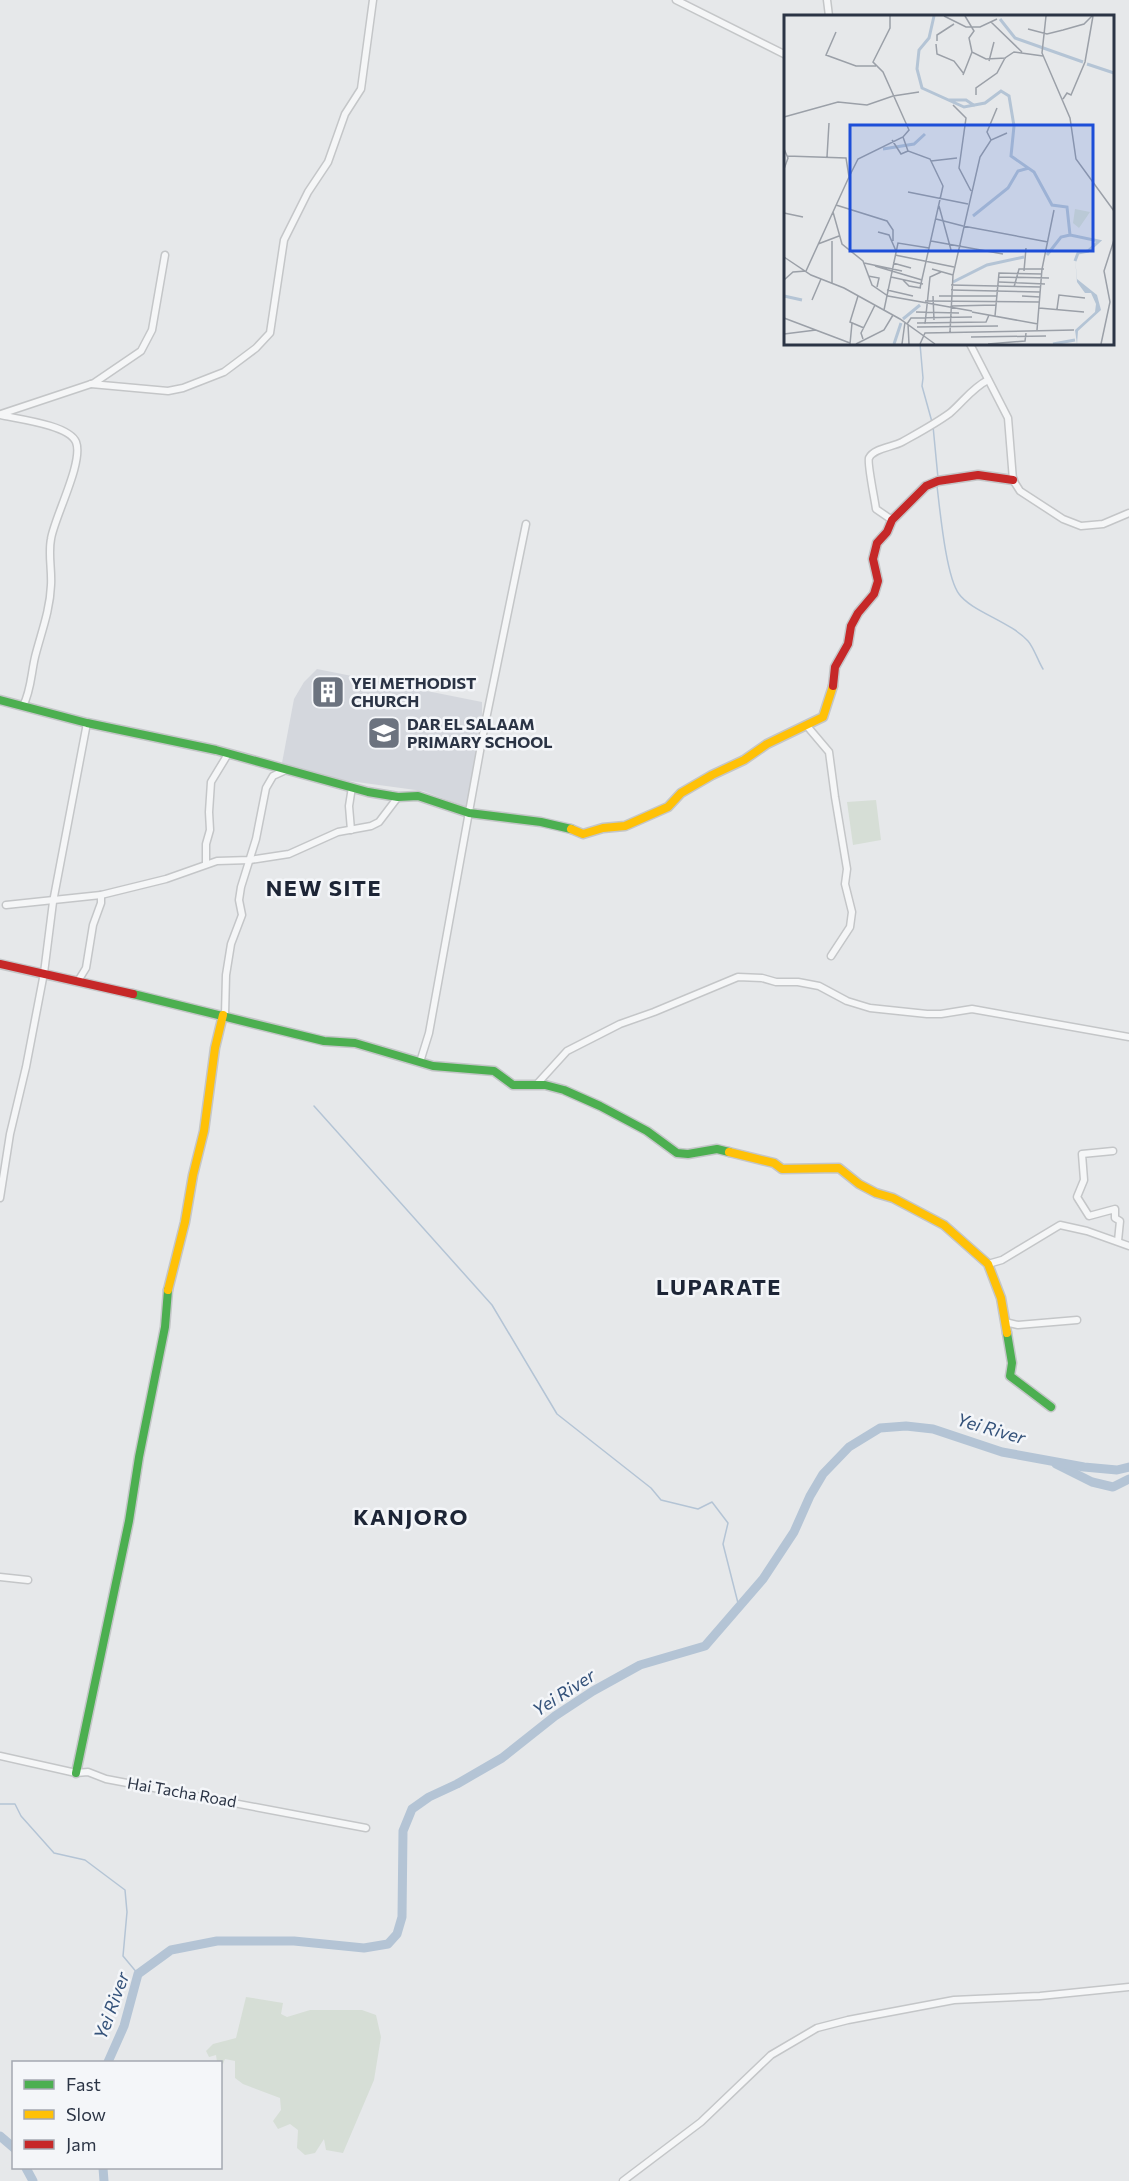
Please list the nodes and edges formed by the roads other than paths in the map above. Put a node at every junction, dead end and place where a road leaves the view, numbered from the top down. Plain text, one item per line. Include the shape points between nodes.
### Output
1 (373, 0) edge
2 (676, 0) edge
3 (827, 0) edge
4 (829, 15) edge
5 (784, 54) edge
6 (165, 255) dead end
7 (970, 345) edge
8 (988, 380) junction
9 (91, 384) junction
10 (0, 414) edge
11 (1013, 480) junction
12 (1129, 513) edge
13 (892, 520) junction
14 (526, 524) dead end
15 (0, 700) edge
16 (23, 706) junction
17 (87, 723) junction
18 (807, 726) junction
19 (228, 754) junction
20 (286, 770) junction
21 (352, 788) junction
22 (398, 797) junction
23 (469, 813) junction
24 (351, 830) junction
25 (250, 860) junction
26 (206, 864) junction
27 (101, 895) junction
28 (53, 902) junction
29 (6, 905) dead end
30 (831, 956) dead end
31 (0, 964) edge
32 (44, 973) junction
33 (78, 981) junction
34 (224, 1015) junction
35 (1129, 1037) edge
36 (420, 1062) junction
37 (537, 1084) junction
38 (1113, 1150) dead end
39 (0, 1198) edge
40 (1118, 1241) junction
41 (1129, 1246) edge
42 (988, 1264) junction
43 (1077, 1320) dead end
44 (1005, 1322) junction
45 (1051, 1407) dead end
46 (0, 1577) edge
47 (28, 1580) dead end
48 (0, 1756) edge
49 (76, 1773) junction
50 (366, 1828) dead end
51 (1129, 1987) edge
52 (623, 2181) edge

1 - 9 street via 361,89 345,114 328,162 284,240 270,333 225,372 183,388 168,392
2 - 5 street
3 - 4 street
6 - 9 street via 152,330 141,351
7 - 8 street
8 - 11 street via 1008,418
8 - 13 street via 977,385 936,422 869,458 876,509
9 - 10 street
10 - 16 street via 65,430 76,441 77,450 51,538 46,621
11 - 12 street via 1020,491 1081,526 1104,524
11 - 13 street via 978,475 938,481 926,486
13 - 18 street via 877,543 873,559 878,581 874,594 851,626 848,644 835,667 823,717
14 - 23 street
15 - 16 street
16 - 17 street
17 - 19 street
17 - 28 street
18 - 23 street via 681,793 668,807 625,826 583,834 532,820
18 - 30 street via 829,752 852,912 850,927
19 - 20 street
19 - 26 street via 211,782
20 - 21 street
20 - 25 street via 273,776 266,788
21 - 22 street
21 - 24 street
22 - 23 street via 418,796
22 - 24 street via 379,822
23 - 36 street via 429,1033
24 - 25 street via 289,854
25 - 26 street
25 - 34 street via 239,897 242,915 227,965
26 - 27 street via 166,879
27 - 28 street
27 - 33 street via 86,968
28 - 29 street
28 - 32 street
31 - 32 street
32 - 33 street
32 - 39 street
33 - 34 street
34 - 36 street
34 - 49 street via 215,1048 204,1131 168,1289 165,1327 129,1521
35 - 37 street via 972,1009 927,1014 870,1008 819,986 738,977 620,1024 567,1051
36 - 37 street via 494,1071 513,1085
37 - 42 street via 564,1090 600,1106 676,1153 712,1149 774,1162 782,1169 839,1168 859,1184 944,1225
38 - 40 street via 1082,1154 1084,1180 1077,1197 1089,1216 1115,1209 1120,1221
40 - 41 street
40 - 42 street via 1060,1225
42 - 44 street
43 - 44 street via 1018,1326
44 - 45 street via 1012,1363 1010,1376
46 - 47 street
48 - 49 street, Hai Tacha Road
49 - 50 street, Hai Tacha Road via 88,1772 106,1779
51 - 52 street via 954,2000 817,2028 771,2055 701,2122

